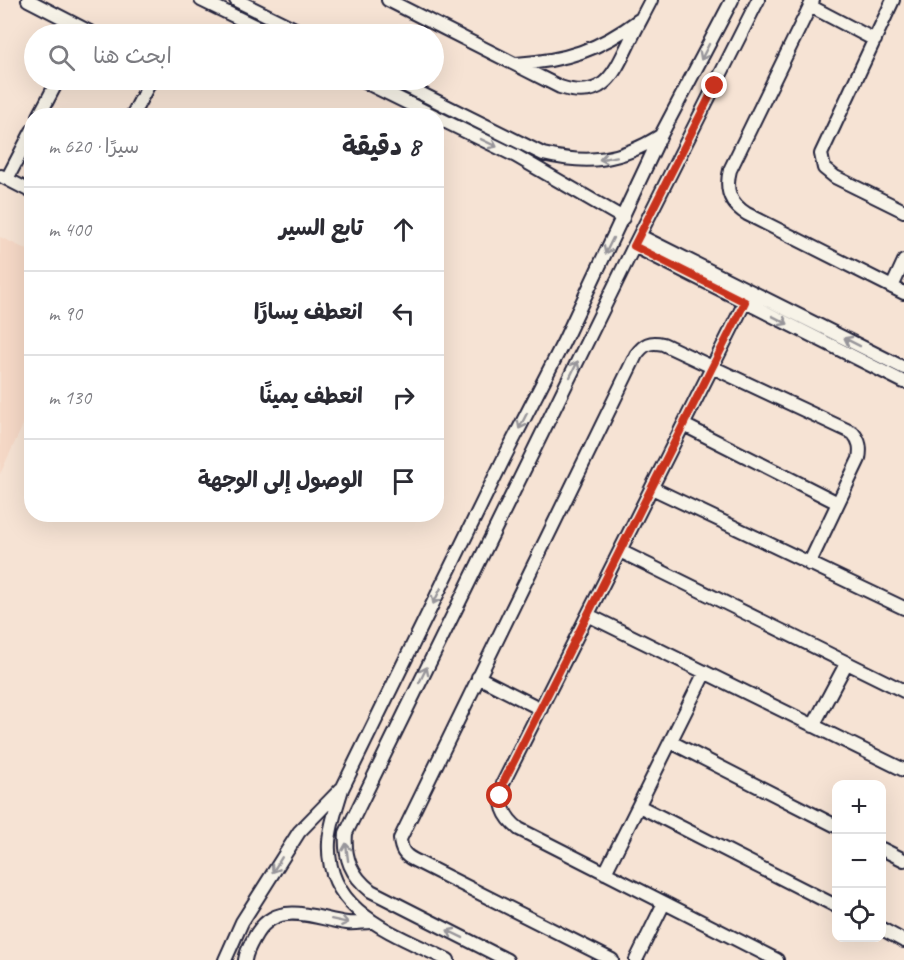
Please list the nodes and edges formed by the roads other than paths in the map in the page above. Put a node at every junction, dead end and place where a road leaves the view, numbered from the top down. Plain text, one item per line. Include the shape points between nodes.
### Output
1 (28, 0) edge
2 (201, 0) edge
3 (236, 0) edge
4 (388, 0) edge
5 (651, 0) edge
6 (732, 0) edge
7 (758, 0) edge
8 (893, 0) edge
9 (250, 3) edge
10 (812, 3) edge
11 (641, 19) junction
12 (242, 20) junction
13 (70, 24) edge
14 (250, 24) edge
15 (287, 24) edge
16 (436, 24) edge
17 (444, 28) edge
18 (875, 39) junction
19 (515, 64) junction
20 (694, 74) junction
21 (715, 86) junction
22 (53, 90) edge
23 (146, 90) edge
24 (382, 90) edge
25 (414, 90) edge
26 (679, 105) junction
27 (43, 108) edge
28 (136, 108) edge
29 (419, 108) edge
30 (700, 117) junction
31 (444, 120) edge
32 (662, 135) junction
33 (24, 144) edge
34 (4, 177) edge
35 (24, 188) edge
36 (904, 211) edge
37 (622, 218) junction
38 (637, 241) junction
39 (904, 261) edge
40 (680, 262) junction
41 (892, 287) junction
42 (904, 293) edge
43 (745, 302) junction
44 (713, 366) junction
45 (904, 368) edge
46 (904, 382) edge
47 (684, 425) junction
48 (505, 456) junction
49 (525, 468) junction
50 (490, 488) junction
51 (652, 488) junction
52 (509, 499) junction
53 (838, 503) junction
54 (620, 550) junction
55 (809, 564) junction
56 (904, 608) edge
57 (588, 615) junction
58 (846, 664) junction
59 (705, 672) junction
60 (478, 677) junction
61 (904, 691) edge
62 (541, 709) junction
63 (813, 726) junction
64 (671, 742) junction
65 (904, 770) edge
66 (342, 789) junction
67 (639, 806) junction
68 (832, 823) edge
69 (886, 851) edge
70 (904, 860) edge
71 (605, 873) junction
72 (664, 903) junction
73 (832, 903) edge
74 (371, 922) junction
75 (886, 931) edge
76 (904, 941) edge
77 (491, 956) edge
78 (225, 960) edge
79 (245, 960) edge
80 (448, 960) edge
81 (507, 960) edge
82 (612, 960) edge
83 (636, 960) edge
84 (777, 960) edge

1 - 13 street
2 - 12 street
3 - 9 street
4 - 16 street
5 - 11 street
6 -> 20 street
7 - 21 street
8 - 18 street
9 - 12 street
9 - 15 street
10 - 18 street
10 - 41 street via 730,170 728,190 731,200 747,214
11 - 19 street via 586,51
11 - 19 street via 613,75 589,91 574,92 560,87
12 - 14 street
17 - 19 street
18 - 36 street via 821,154 824,168 835,177
20 - 21 street via 702,84
20 - 26 street
21 - 30 street
22 - 27 street
23 - 28 street
24 - 29 street
32 -> 25 street via 617,157 567,160 543,154
26 - 30 street via 691,107
26 - 32 street
30 - 38 street
31 -> 37 street via 516,156
32 - 37 street
33 - 34 street
34 - 35 street
37 -> 48 street
38 - 40 street
49 -> 38 street
39 - 41 street
40 - 43 street
45 -> 40 street
41 - 42 street
43 - 44 street
43 -> 46 street
44 - 47 street
44 - 53 street via 853,433 861,451
44 - 60 street via 663,344 652,342 642,346
47 - 51 street
47 - 53 street
48 - 49 street via 515,467
48 - 50 street
49 - 52 street
50 - 52 street via 500,489
50 -> 66 street
51 - 54 street
51 - 55 street
77 -> 52 street via 371,891 356,878 345,849 352,818
53 - 55 street
54 - 57 street
54 - 58 street
55 - 56 street
57 - 59 street
57 - 62 street
58 - 61 street
58 - 63 street
59 - 63 street
59 - 64 street
60 - 62 street
60 - 82 street via 400,839 401,848 406,856
62 - 71 street via 503,783 502,809 508,821 519,829
63 - 65 street
64 - 67 street
64 - 68 street
66 - 74 street via 329,840 329,858 342,894
66 -> 78 street via 299,832 242,922
67 - 71 street
67 - 73 street
69 - 70 street
71 - 72 street
72 - 83 street
72 - 84 street
79 -> 74 street via 259,928 284,914 320,916 348,923
74 - 80 street
75 - 76 street
77 - 81 street

